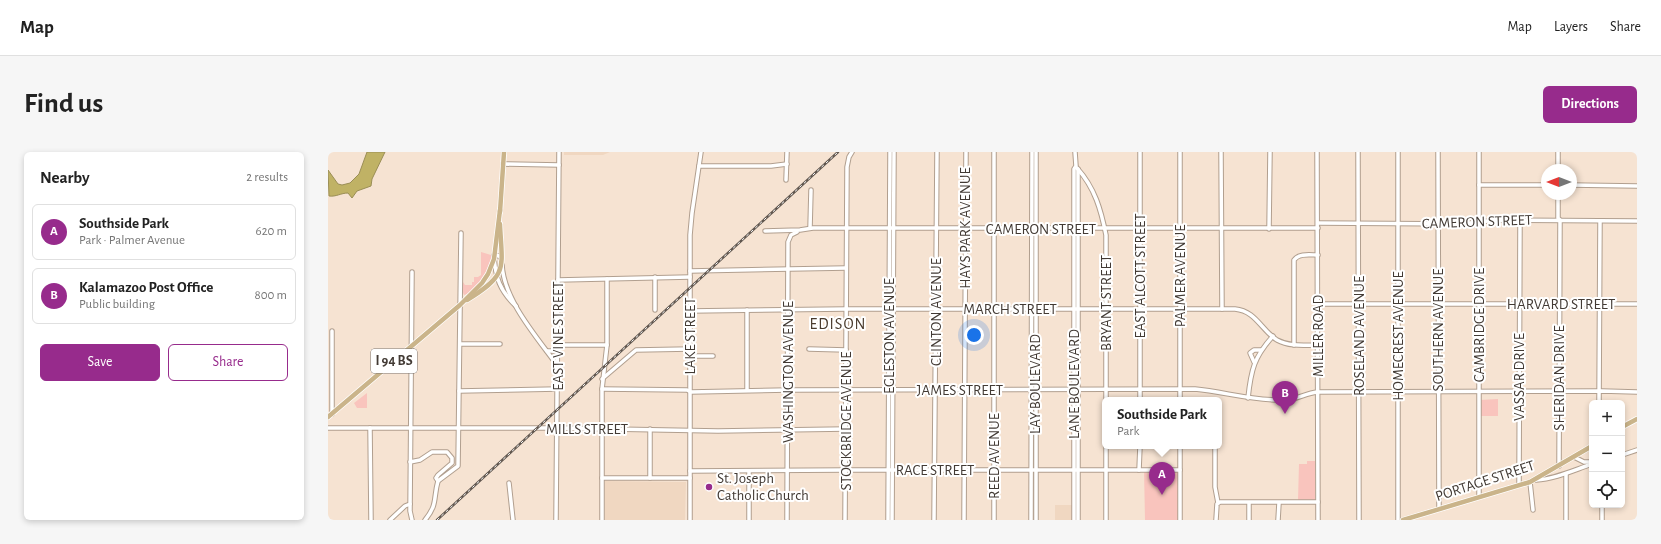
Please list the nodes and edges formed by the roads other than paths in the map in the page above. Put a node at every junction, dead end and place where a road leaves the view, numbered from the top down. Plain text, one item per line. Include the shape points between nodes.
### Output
1 (504, 152) edge
2 (559, 152) edge
3 (701, 152) edge
4 (787, 152) edge
5 (890, 152) edge
6 (894, 152) edge
7 (937, 152) edge
8 (966, 152) edge
9 (994, 152) edge
10 (1032, 152) edge
11 (1036, 152) edge
12 (1076, 152) edge
13 (1140, 152) edge
14 (1180, 152) edge
15 (1222, 152) edge
16 (1270, 152) edge
17 (1317, 152) edge
18 (1358, 152) edge
19 (1398, 152) edge
20 (1438, 152) edge
21 (1479, 152) edge
22 (1558, 152) edge
23 (851, 153) edge
24 (503, 164) junction
25 (787, 164) junction
26 (1558, 164) edge
27 (559, 165) junction
28 (699, 166) junction
29 (1077, 167) junction
30 (786, 180) dead end
31 (1479, 185) junction
32 (1541, 185) edge
33 (1577, 185) edge
34 (1637, 186) edge
35 (892, 188) junction
36 (1034, 188) junction
37 (811, 190) dead end
38 (1558, 200) edge
39 (500, 210) junction
40 (1520, 220) junction
41 (1560, 220) junction
42 (1600, 221) junction
43 (1637, 221) edge
44 (1479, 222) junction
45 (1318, 223) junction
46 (1358, 224) junction
47 (1398, 224) junction
48 (1438, 224) junction
49 (810, 228) junction
50 (847, 228) junction
51 (891, 228) junction
52 (1222, 228) junction
53 (1318, 228) junction
54 (936, 229) junction
55 (965, 229) junction
56 (994, 229) junction
57 (1033, 229) junction
58 (1076, 229) junction
59 (1105, 229) junction
60 (1140, 229) junction
61 (1180, 229) junction
62 (1270, 229) junction
63 (800, 230) junction
64 (765, 231) dead end
65 (460, 233) dead end
66 (494, 255) junction
67 (1318, 255) junction
68 (502, 260) junction
69 (846, 268) junction
70 (789, 269) junction
71 (690, 271) junction
72 (412, 272) dead end
73 (655, 277) junction
74 (690, 277) junction
75 (496, 278) junction
76 (607, 279) junction
77 (558, 280) junction
78 (1318, 304) junction
79 (1358, 304) junction
80 (1398, 304) junction
81 (1438, 304) junction
82 (1519, 304) junction
83 (1560, 304) junction
84 (1600, 304) junction
85 (1637, 304) edge
86 (460, 305) junction
87 (1480, 305) junction
88 (516, 306) junction
89 (846, 309) junction
90 (891, 309) junction
91 (936, 309) junction
92 (965, 309) junction
93 (994, 309) junction
94 (1034, 309) junction
95 (1076, 309) junction
96 (1106, 309) junction
97 (1140, 309) junction
98 (1180, 309) junction
99 (1222, 309) junction
100 (655, 310) dead end
101 (747, 310) junction
102 (788, 310) junction
103 (690, 311) junction
104 (332, 331) dead end
105 (1273, 336) junction
106 (460, 344) junction
107 (500, 344) dead end
108 (606, 345) junction
109 (1294, 345) junction
110 (412, 346) junction
111 (558, 346) junction
112 (1318, 346) junction
113 (690, 349) junction
114 (809, 349) dead end
115 (547, 350) junction
116 (846, 350) junction
117 (1261, 350) junction
118 (690, 356) junction
119 (713, 356) dead end
120 (1254, 362) junction
121 (557, 366) junction
122 (602, 379) junction
123 (558, 389) junction
124 (602, 389) junction
125 (846, 389) junction
126 (1140, 389) junction
127 (1180, 389) junction
128 (747, 390) junction
129 (788, 390) junction
130 (891, 390) junction
131 (935, 390) junction
132 (965, 390) junction
133 (994, 390) junction
134 (1034, 390) junction
135 (1076, 390) junction
136 (1106, 390) junction
137 (459, 391) junction
138 (1359, 391) junction
139 (1399, 391) junction
140 (1479, 391) junction
141 (1519, 391) junction
142 (1599, 391) junction
143 (690, 392) junction
144 (1318, 392) junction
145 (1438, 392) junction
146 (1559, 392) junction
147 (1637, 392) edge
148 (1106, 397) edge
149 (1140, 397) edge
150 (1180, 397) edge
151 (1248, 398) junction
152 (1599, 400) edge
153 (330, 416) edge
154 (1637, 419) edge
155 (1625, 425) edge
156 (328, 428) edge
157 (370, 428) junction
158 (410, 428) junction
159 (458, 428) junction
160 (557, 428) junction
161 (602, 429) junction
162 (650, 429) junction
163 (846, 429) junction
164 (690, 430) junction
165 (788, 430) junction
166 (1589, 448) edge
167 (1106, 449) edge
168 (1140, 449) edge
169 (1180, 449) edge
170 (1215, 449) edge
171 (1637, 450) edge
172 (1625, 454) edge
173 (1574, 457) junction
174 (410, 462) junction
175 (1589, 463) edge
176 (1589, 464) edge
177 (1559, 466) junction
178 (787, 470) junction
179 (846, 470) junction
180 (890, 470) junction
181 (935, 470) junction
182 (964, 470) junction
183 (994, 470) junction
184 (1033, 470) junction
185 (1076, 470) junction
186 (1106, 470) junction
187 (1139, 470) junction
188 (1180, 470) junction
189 (690, 471) junction
190 (749, 471) junction
191 (1566, 474) junction
192 (602, 478) junction
193 (650, 478) junction
194 (690, 478) junction
195 (1536, 480) junction
196 (438, 481) junction
197 (1530, 482) junction
198 (509, 483) dead end
199 (1519, 485) junction
200 (1479, 497) junction
201 (1318, 502) junction
202 (1218, 503) junction
203 (1249, 503) junction
204 (1278, 503) junction
205 (410, 504) junction
206 (1602, 508) edge
207 (1033, 509) junction
208 (1439, 509) junction
209 (890, 510) junction
210 (1533, 510) dead end
211 (1076, 514) junction
212 (371, 520) edge
213 (390, 520) edge
214 (412, 520) edge
215 (425, 520) edge
216 (514, 520) edge
217 (556, 520) edge
218 (602, 520) edge
219 (690, 520) edge
220 (749, 520) edge
221 (787, 520) edge
222 (845, 520) edge
223 (888, 520) edge
224 (892, 520) edge
225 (934, 520) edge
226 (964, 520) edge
227 (994, 520) edge
228 (1031, 520) edge
229 (1036, 520) edge
230 (1074, 520) edge
231 (1078, 520) edge
232 (1106, 520) edge
233 (1180, 520) edge
234 (1216, 520) edge
235 (1249, 520) edge
236 (1278, 520) edge
237 (1318, 520) edge
238 (1359, 520) edge
239 (1398, 520) edge
240 (1403, 520) edge
241 (1566, 520) edge
242 (1602, 520) edge

1 - 24 main road, I 94 BS
2 - 27 street, EAST VINE STREET
3 - 28 street, LAKE STREET
4 - 25 street
5 - 35 street, EGLESTON AVENUE
6 - 35 street, EGLESTON AVENUE
7 - 54 street, CLINTON AVENUE
8 - 55 street, HAYS PARK AVENUE
9 - 56 street, REED AVENUE
10 - 36 street, LAY BOULEVARD
11 - 36 street, LAY BOULEVARD
12 - 29 street, LANE BOULEVARD
13 - 60 street, EAST ALCOTT STREET
14 - 61 street, PALMER AVENUE
15 - 52 street
16 - 62 street
17 - 45 street, MILLER ROAD
18 - 46 street, ROSELAND AVENUE
19 - 47 street, HOMECREST AVENUE
20 - 48 street, SOUTHERN AVENUE
21 - 31 street, CAMBRIDGE DRIVE
22 - 26 street
23 - 50 street, STOCKBRIDGE AVENUE via 847,167
24 - 27 street
24 - 39 main road, I 94 BS
25 - 28 street
25 - 30 street
27 - 77 street, EAST VINE STREET
28 - 71 street, LAKE STREET via 691,218
29 - 58 street, LANE BOULEVARD via 1074,169
29 - 59 street, BRYANT STREET via 1096,198
31 - 32 street
31 - 44 street, CAMBRIDGE DRIVE
33 - 34 street
35 - 51 street, EGLESTON AVENUE
36 - 57 street, LAY BOULEVARD
37 - 49 street
38 - 41 street, SHERIDAN DRIVE
39 - 66 main road, I 94 BS
39 - 68 main road, I 94 BS
40 - 41 street, CAMERON STREET
40 - 44 street, CAMERON STREET
40 - 82 street, VASSAR DRIVE
41 - 42 street, CAMERON STREET
41 - 83 street, SHERIDAN DRIVE
42 - 43 street, CAMERON STREET
42 - 84 street
44 - 48 street, CAMERON STREET
44 - 87 street, CAMBRIDGE DRIVE
45 - 46 street, CAMERON STREET
45 - 53 street, MILLER ROAD
46 - 47 street, CAMERON STREET
46 - 79 street, ROSELAND AVENUE
47 - 48 street, CAMERON STREET
47 - 80 street, HOMECREST AVENUE
48 - 81 street, SOUTHERN AVENUE
49 - 50 street, CAMERON STREET
49 - 63 street, CAMERON STREET
50 - 51 street, CAMERON STREET
50 - 69 street, STOCKBRIDGE AVENUE
51 - 54 street, CAMERON STREET
51 - 90 street, EGLESTON AVENUE
52 - 61 street, CAMERON STREET
52 - 62 street, CAMERON STREET
52 - 99 street
53 - 62 street, CAMERON STREET
53 - 67 street, MILLER ROAD
54 - 55 street, CAMERON STREET
54 - 91 street, CLINTON AVENUE
55 - 56 street, CAMERON STREET
55 - 92 street, HAYS PARK AVENUE
56 - 57 street, CAMERON STREET
56 - 93 street, REED AVENUE
57 - 58 street, CAMERON STREET
57 - 94 street, LAY BOULEVARD
58 - 59 street, CAMERON STREET
58 - 95 street, LANE BOULEVARD
59 - 60 street, CAMERON STREET
59 - 96 street, BRYANT STREET
60 - 61 street, CAMERON STREET
60 - 97 street, EAST ALCOTT STREET
61 - 98 street, PALMER AVENUE
63 - 64 street, CAMERON STREET
63 - 70 street, WASHINGTON AVENUE via 789,239
65 - 86 street
66 - 68 street
66 - 75 street
66 - 86 main road, I 94 BS via 486,278
67 - 78 street, MILLER ROAD
67 - 109 street via 1301,255 1294,260
68 - 75 main road, I 94 BS
68 - 88 street via 504,282
69 - 70 street
69 - 89 street, STOCKBRIDGE AVENUE
70 - 71 street
70 - 102 street, WASHINGTON AVENUE
71 - 74 street, LAKE STREET
72 - 110 street
73 - 74 street
73 - 76 street
73 - 100 street
74 - 103 street, LAKE STREET
75 - 86 main road, I 94 BS
75 - 88 street
76 - 77 street
76 - 108 street
77 - 111 street, EAST VINE STREET
78 - 79 street, HARVARD STREET
78 - 112 street, MILLER ROAD
79 - 80 street, HARVARD STREET
79 - 138 street, ROSELAND AVENUE
80 - 81 street, HARVARD STREET
80 - 139 street, HOMECREST AVENUE
81 - 87 street, HARVARD STREET
81 - 145 street, SOUTHERN AVENUE
82 - 83 street, HARVARD STREET
82 - 87 street, HARVARD STREET
82 - 141 street, VASSAR DRIVE
83 - 84 street, HARVARD STREET
83 - 146 street, SHERIDAN DRIVE
84 - 85 street, HARVARD STREET
84 - 142 street
86 - 106 street
86 - 110 main road, I 94 BS
87 - 140 street, CAMBRIDGE DRIVE
88 - 115 street
89 - 90 street, MARCH STREET
89 - 102 street, MARCH STREET
89 - 116 street, STOCKBRIDGE AVENUE
90 - 91 street, MARCH STREET
90 - 130 street, EGLESTON AVENUE
91 - 92 street, MARCH STREET
91 - 131 street, CLINTON AVENUE
92 - 93 street, MARCH STREET
92 - 132 street, HAYS PARK AVENUE
93 - 94 street, MARCH STREET
93 - 133 street, REED AVENUE
94 - 95 street, MARCH STREET
94 - 134 street, LAY BOULEVARD
95 - 96 street, MARCH STREET
95 - 135 street, LANE BOULEVARD
96 - 97 street, MARCH STREET
96 - 136 street, BRYANT STREET
97 - 98 street, MARCH STREET
97 - 126 street, EAST ALCOTT STREET
98 - 99 street, MARCH STREET
98 - 127 street, PALMER AVENUE
99 - 105 street, MARCH STREET via 1247,311
101 - 102 street, MARCH STREET
101 - 103 street, MARCH STREET
101 - 128 street
102 - 129 street, WASHINGTON AVENUE
103 - 113 street, LAKE STREET
104 - 153 street
105 - 109 street, MARCH STREET
105 - 117 street
106 - 107 street
106 - 137 street
108 - 111 street
108 - 122 street
109 - 112 street, MARCH STREET
110 - 153 main road, I 94 BS
110 - 158 street
111 - 115 street via 554,351
111 - 121 street, EAST VINE STREET
112 - 144 street, MILLER ROAD
113 - 118 street, LAKE STREET
113 - 122 street via 636,350
114 - 116 street
115 - 121 street
116 - 125 street, STOCKBRIDGE AVENUE
117 - 120 street
117 - 120 street via 1250,353
118 - 119 street
118 - 143 street, LAKE STREET
120 - 151 street
121 - 123 street, EAST VINE STREET
122 - 124 street
123 - 137 street
123 - 160 street, EAST VINE STREET
124 - 143 street, JAMES STREET
124 - 161 street
125 - 129 street, JAMES STREET
125 - 130 street, JAMES STREET
125 - 163 street, STOCKBRIDGE AVENUE
126 - 127 street, JAMES STREET
126 - 136 street, JAMES STREET
126 - 149 street, EAST ALCOTT STREET
127 - 150 street, PALMER AVENUE
127 - 151 street, JAMES STREET
128 - 129 street, JAMES STREET
128 - 143 street, JAMES STREET
129 - 165 street, WASHINGTON AVENUE
130 - 131 street, JAMES STREET
130 - 180 street, EGLESTON AVENUE
131 - 132 street, JAMES STREET
131 - 181 street, CLINTON AVENUE
132 - 133 street, JAMES STREET
132 - 182 street, HAYS PARK AVENUE
133 - 134 street, JAMES STREET
133 - 183 street, REED AVENUE
134 - 135 street, JAMES STREET
134 - 184 street, LAY BOULEVARD
135 - 136 street, JAMES STREET
135 - 185 street, LANE BOULEVARD
136 - 148 street, BRYANT STREET
137 - 159 street
138 - 139 street, JAMES STREET
138 - 144 street, JAMES STREET
138 - 238 street, ROSELAND AVENUE
139 - 145 street, JAMES STREET
139 - 239 street, HOMECREST AVENUE
140 - 141 street, JAMES STREET
140 - 145 street, JAMES STREET
140 - 200 street, CAMBRIDGE DRIVE
141 - 146 street, JAMES STREET
141 - 199 street, VASSAR DRIVE
142 - 146 street, JAMES STREET
142 - 147 street, JAMES STREET
142 - 152 street
143 - 164 street, LAKE STREET
144 - 151 street, JAMES STREET via 1290,400
144 - 201 street, MILLER ROAD
145 - 208 street, SOUTHERN AVENUE
146 - 177 street, SHERIDAN DRIVE
154 - 155 main road
156 - 157 street, MILLS STREET
157 - 158 street, MILLS STREET
157 - 212 street
158 - 159 street, MILLS STREET
158 - 174 street
159 - 160 street, MILLS STREET
159 - 196 street via 458,466
160 - 161 street, MILLS STREET
160 - 217 street, EAST VINE STREET
161 - 162 street, MILLS STREET
161 - 192 street
162 - 164 street, MILLS STREET
162 - 193 street
163 - 165 street, MILLS STREET
163 - 179 street, STOCKBRIDGE AVENUE
164 - 165 street, MILLS STREET
164 - 189 street, LAKE STREET
165 - 178 street, WASHINGTON AVENUE
166 - 173 main road, PORTAGE STREET
167 - 186 street
168 - 187 street
169 - 188 street
170 - 202 street via 1215,487
171 - 172 street
173 - 175 street
173 - 177 main road, PORTAGE STREET
174 - 196 street via 420,460 432,452 447,452 452,462 438,475
174 - 205 street
176 - 191 street
177 - 195 main road, PORTAGE STREET
178 - 179 street, RACE STREET
178 - 190 street, RACE STREET
178 - 221 street, WASHINGTON AVENUE
179 - 180 street, RACE STREET
179 - 222 street, STOCKBRIDGE AVENUE
180 - 181 street, RACE STREET
180 - 209 street, EGLESTON AVENUE
181 - 182 street, RACE STREET
181 - 225 street, CLINTON AVENUE
182 - 183 street, RACE STREET
182 - 226 street, HAYS PARK AVENUE
183 - 184 street, RACE STREET
183 - 227 street, REED AVENUE
184 - 185 street, RACE STREET
184 - 207 street, LAY BOULEVARD
185 - 186 street, RACE STREET
185 - 211 street, LANE BOULEVARD
186 - 187 street, RACE STREET
186 - 232 street
187 - 188 street, RACE STREET
188 - 233 street
189 - 190 street, RACE STREET
189 - 194 street, LAKE STREET
190 - 220 street
191 - 195 street
191 - 241 street
192 - 193 street
192 - 218 street
193 - 194 street
194 - 219 street, LAKE STREET
195 - 197 main road, PORTAGE STREET
196 - 215 street via 435,505
197 - 199 main road, PORTAGE STREET
197 - 210 street
198 - 216 street
199 - 200 main road, PORTAGE STREET
200 - 208 main road, PORTAGE STREET
201 - 204 street
201 - 237 street, MILLER ROAD
202 - 203 street
202 - 234 street
203 - 204 street
203 - 235 street
204 - 236 street
205 - 213 street
205 - 214 street
206 - 242 street
207 - 228 street, LAY BOULEVARD
207 - 229 street, LAY BOULEVARD
208 - 240 main road, PORTAGE STREET
209 - 223 street, EGLESTON AVENUE
209 - 224 street, EGLESTON AVENUE
211 - 230 street, LANE BOULEVARD
211 - 231 street, LANE BOULEVARD

